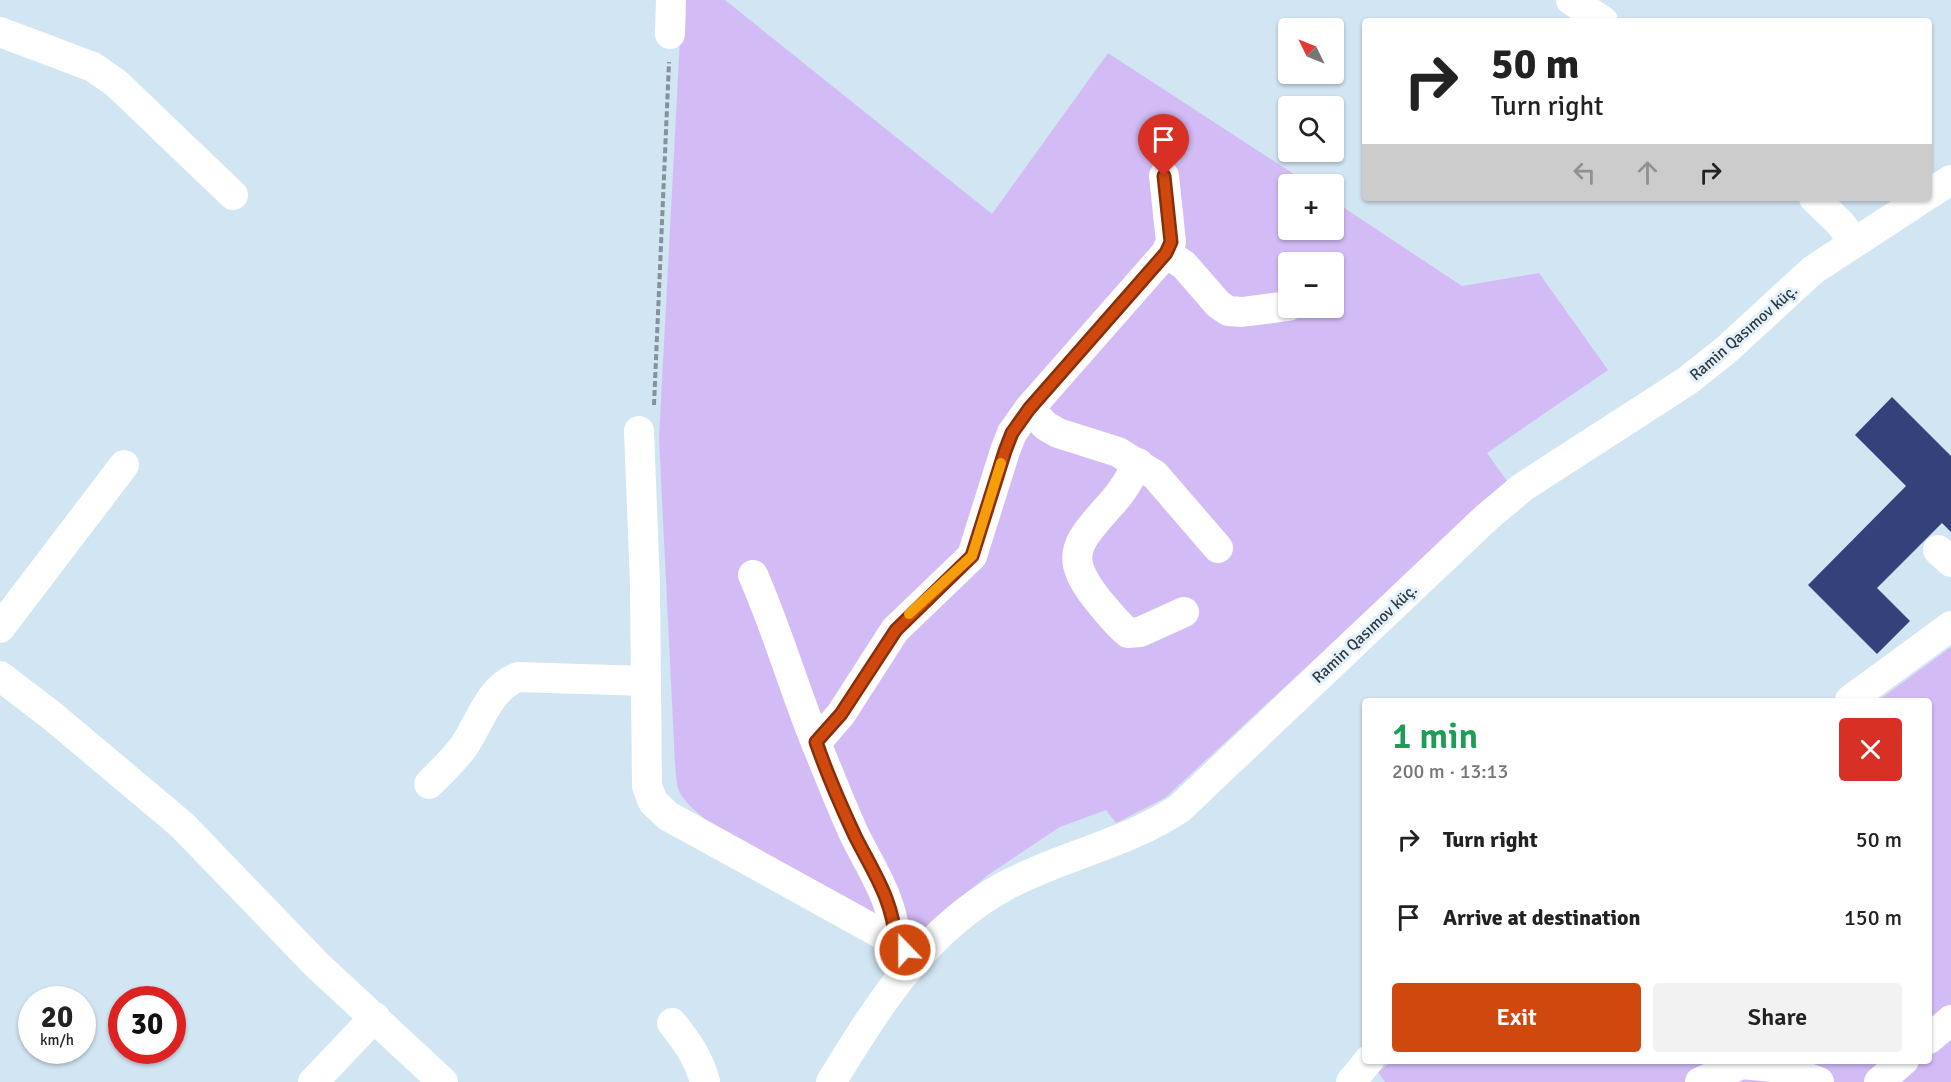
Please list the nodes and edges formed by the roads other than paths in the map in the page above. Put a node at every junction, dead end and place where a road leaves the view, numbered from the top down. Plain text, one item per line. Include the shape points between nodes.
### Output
1 (670, 0) edge
2 (1571, 0) edge
3 (1598, 18) edge
4 (0, 32) edge
5 (670, 34) road end
6 (1164, 176) dead end
7 (1951, 180) edge
8 (1932, 192) edge
9 (233, 195) dead end
10 (1817, 201) edge
11 (1918, 201) edge
12 (1854, 242) junction
13 (1166, 253) junction
14 (1278, 307) edge
15 (1029, 409) junction
16 (639, 431) road end
17 (1138, 463) junction
18 (124, 465) dead end
19 (1218, 548) dead end
20 (753, 575) dead end
21 (1184, 612) dead end
22 (1951, 626) edge
23 (0, 628) edge
24 (0, 676) edge
25 (646, 681) junction
26 (1853, 698) edge
27 (816, 742) junction
28 (429, 784) dead end
29 (905, 950) junction
30 (375, 1017) junction
31 (1951, 1020) edge
32 (672, 1023) dead end
33 (1932, 1036) edge
34 (1366, 1064) edge
35 (1899, 1064) edge
36 (313, 1082) edge
37 (443, 1082) edge
38 (705, 1082) edge
39 (831, 1082) edge
40 (1351, 1082) edge
41 (1700, 1082) edge
42 (1820, 1082) edge
43 (1879, 1082) edge

1 - 5 street
2 - 3 street
4 - 9 street via 93,67 116,83
6 - 13 street via 1171,242
7 - 8 street
10 - 12 street
11 - 12 street, Ramin Qasımov küç.
12 - 29 street, Ramin Qasımov küç. via 1813,270 1687,381 1522,487 1180,808 1005,886
13 - 14 street via 1184,265 1228,311
13 - 15 street
15 - 17 street via 1058,433 1118,452
15 - 27 street via 1008,442 972,556 896,630 841,714
16 - 25 street
17 - 19 street via 1155,475
17 - 21 street via 1122,492 1089,527 1077,547 1076,561 1085,583 1128,633 1140,632
18 - 23 street
20 - 27 street
22 - 26 street
24 - 30 street via 182,825 302,950
25 - 28 street via 518,677 505,682 453,761
25 - 29 street via 646,786 653,802 668,816
27 - 29 street via 888,902
29 - 39 street, Ramin Qasımov küç. via 876,1009
30 - 36 street
30 - 37 street
31 - 33 street
32 - 38 street via 691,1047
34 - 40 street
35 - 43 street
41 - 42 street via 1742,1064 1782,1068

